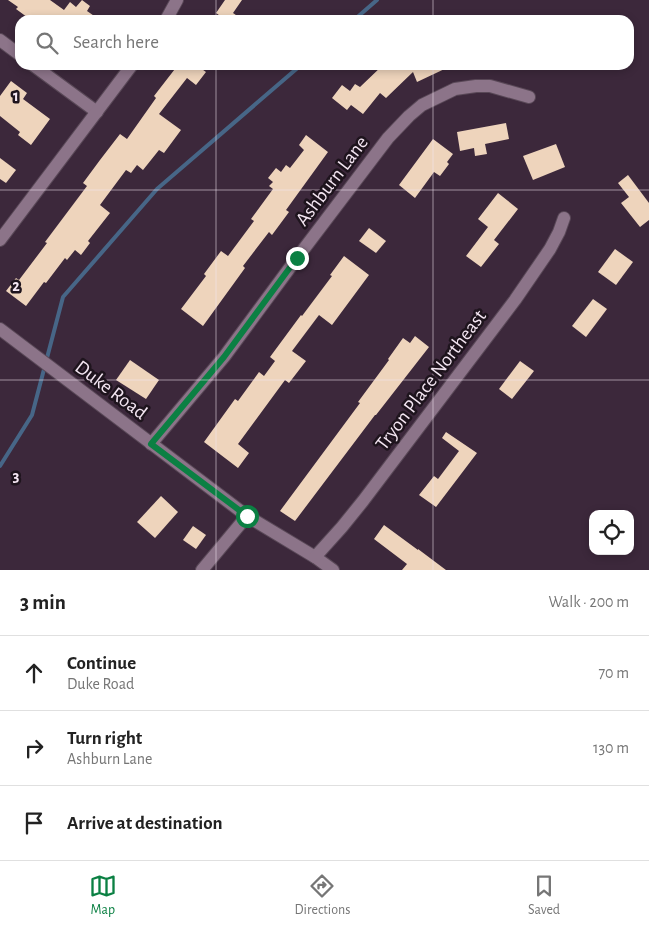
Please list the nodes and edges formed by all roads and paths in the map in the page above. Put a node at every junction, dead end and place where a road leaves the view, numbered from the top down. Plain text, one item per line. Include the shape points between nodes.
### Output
1 (177, 0) edge
2 (169, 15) edge
3 (0, 40) edge
4 (15, 51) edge
5 (40, 70) edge
6 (128, 70) edge
7 (530, 97) dead end
8 (96, 112) junction
9 (564, 218) dead end
10 (0, 240) edge
11 (0, 329) edge
12 (151, 444) junction
13 (247, 516) junction
14 (315, 557) junction
15 (202, 570) edge
16 (333, 570) edge

1 - 2 street
3 - 4 street
5 - 8 street
6 - 8 street
7 - 12 street, Ashburn Lane via 490,86 455,89 422,105 409,116 388,138 224,357
8 - 10 street
9 - 14 street, Tryon Place Northeast via 550,249 510,306 364,500
11 - 12 street, Duke Road
12 - 13 street, Duke Road
13 - 14 street, Duke Road
13 - 15 street
14 - 16 street, Duke Road

